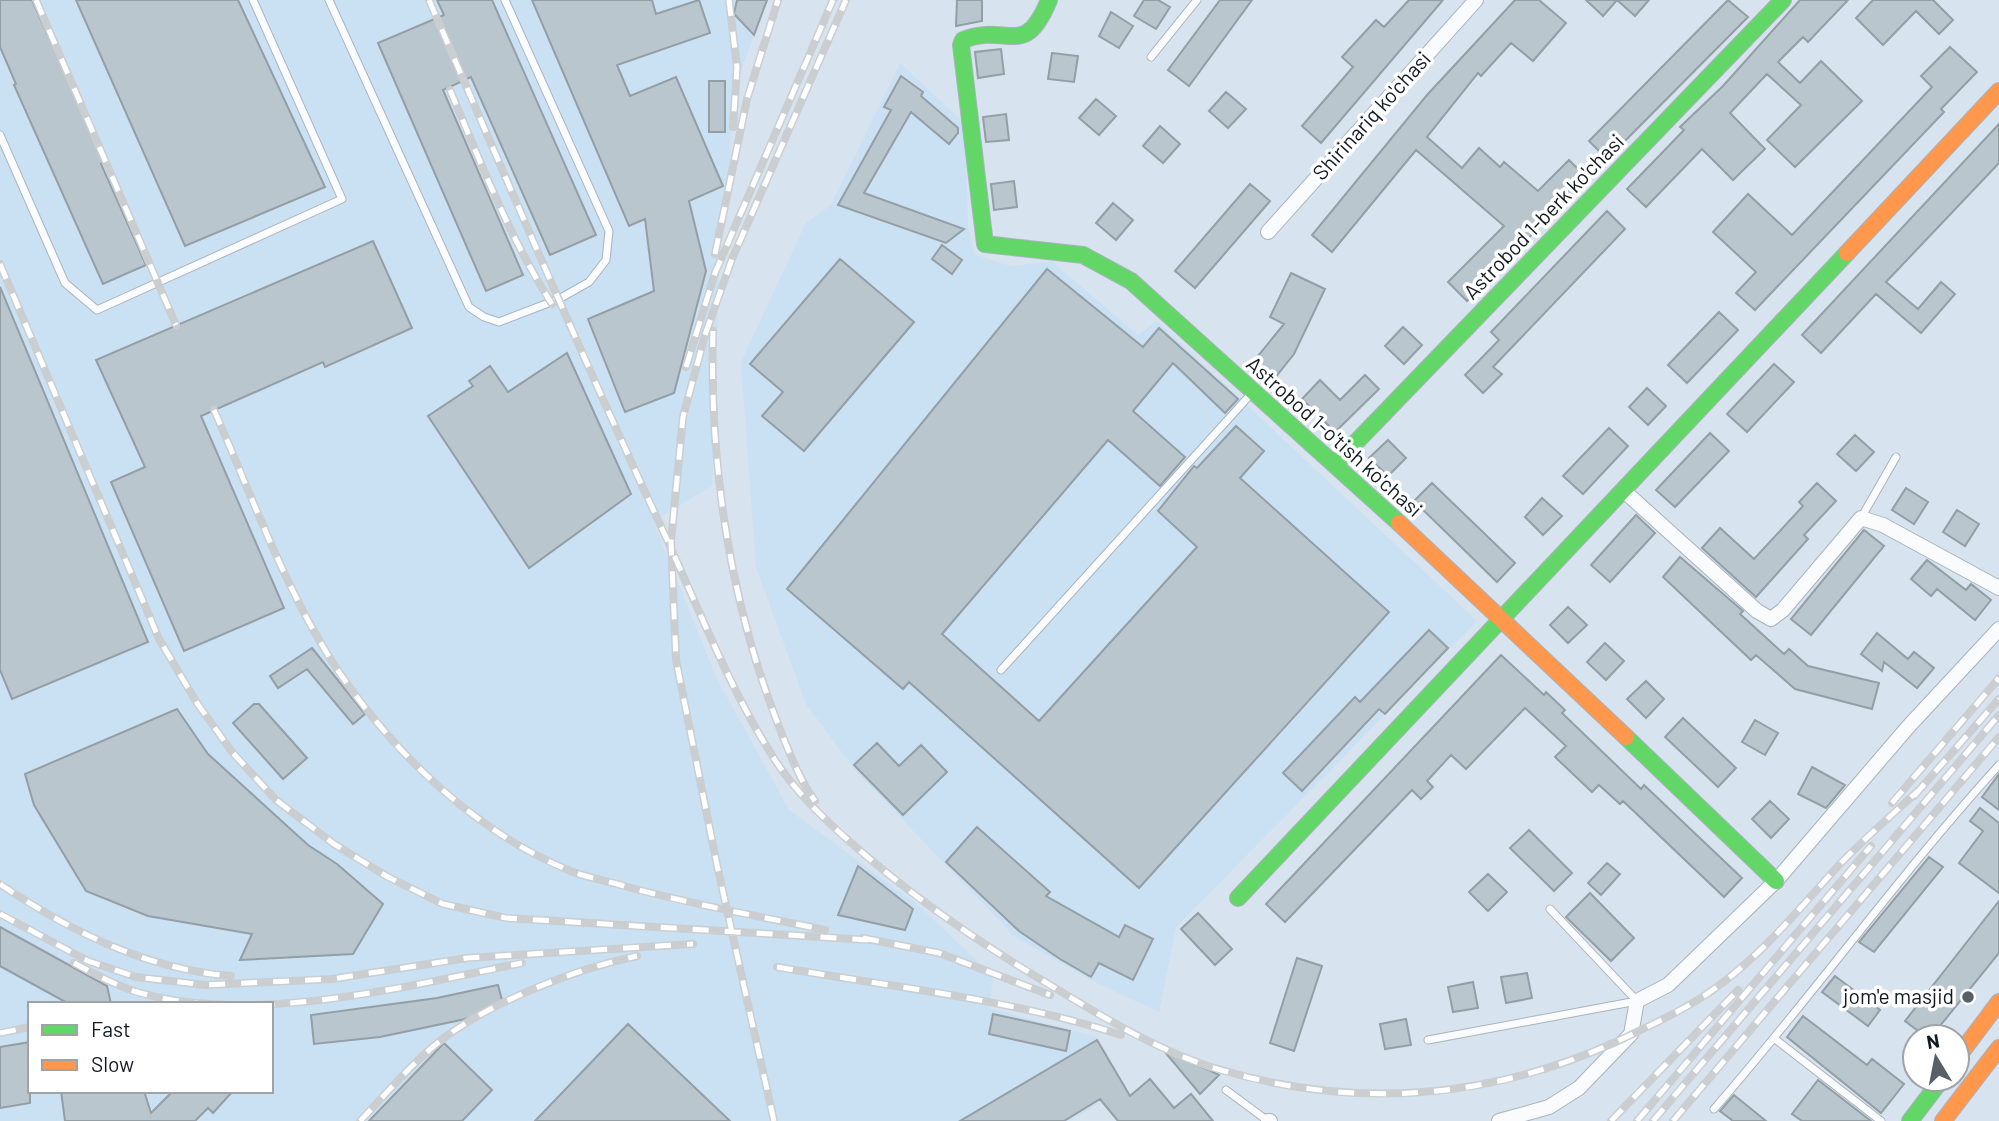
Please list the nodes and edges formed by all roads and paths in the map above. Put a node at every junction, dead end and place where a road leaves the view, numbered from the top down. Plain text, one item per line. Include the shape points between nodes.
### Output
1 (253, 0) edge
2 (329, 0) edge
3 (505, 0) edge
4 (1049, 0) edge
5 (1197, 0) edge
6 (1476, 0) edge
7 (1783, 0) edge
8 (1151, 57) dead end
9 (1999, 91) edge
10 (0, 135) edge
11 (1268, 232) dead end
12 (1252, 393) junction
13 (1896, 457) dead end
14 (1335, 464) junction
15 (1623, 490) junction
16 (1861, 518) junction
17 (1999, 587) edge
18 (1502, 618) junction
19 (1999, 629) edge
20 (1001, 670) dead end
21 (1999, 765) edge
22 (1776, 881) junction
23 (1238, 898) dead end
24 (1550, 909) dead end
25 (1637, 1001) junction
26 (1999, 1002) edge
27 (1775, 1039) junction
28 (1971, 1039) edge
29 (1427, 1040) dead end
30 (1999, 1048) edge
31 (1226, 1090) dead end
32 (1931, 1093) edge
33 (1714, 1109) dead end
34 (1269, 1121) edge
35 (1500, 1121) edge
36 (1881, 1121) edge
37 (1910, 1121) edge
38 (1942, 1121) edge

1 - 10 lane via 342,199 97,310 65,283
2 - 3 lane via 469,307 499,322 589,282 606,260 609,231
4 - 12 street, Astrobod 1-o'tish ko'chasi via 1039,28 1027,35 963,40 985,244 1066,251 1100,262 1140,289
5 - 8 lane
6 - 11 street, Shirinariq ko'chasi
7 - 14 street, Astrobod 1-berk ko'chasi
9 - 15 street
12 - 14 street, Astrobod 1-o'tish ko'chasi
12 - 20 lane
13 - 16 lane
14 - 18 street, Astrobod 1-o'tish ko'chasi
15 - 16 street via 1771,619
15 - 18 street
16 - 17 street via 1883,525
18 - 22 street, Astrobod 1-o'tish ko'chasi
18 - 23 street
19 - 22 street
21 - 27 lane
22 - 25 street via 1668,985
24 - 25 lane
25 - 29 lane
25 - 35 street via 1631,1034 1579,1088 1549,1107
26 - 28 street
27 - 33 lane
27 - 36 lane
30 - 38 street
31 - 34 lane
32 - 37 street

